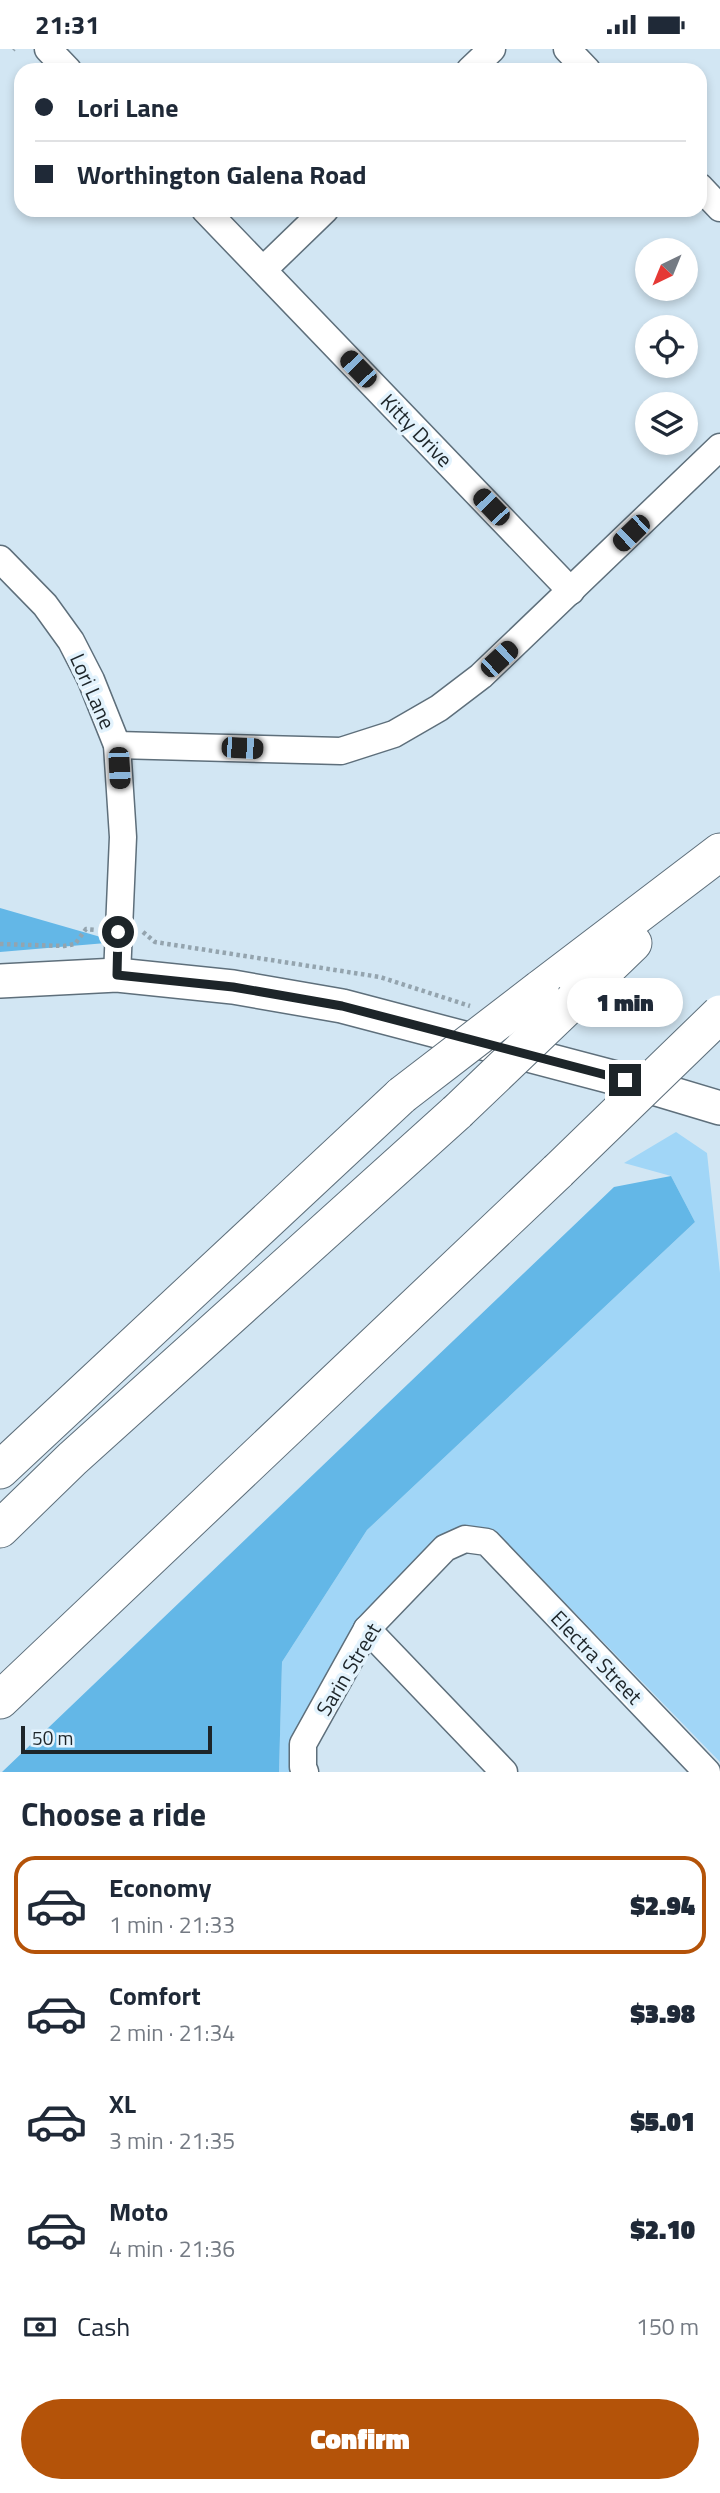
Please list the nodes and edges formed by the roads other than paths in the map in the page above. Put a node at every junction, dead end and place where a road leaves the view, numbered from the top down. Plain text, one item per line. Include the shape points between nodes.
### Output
1 (48, 49) edge
2 (492, 49) edge
3 (567, 49) edge
4 (61, 63) edge
5 (477, 63) edge
6 (580, 63) edge
7 (707, 194) edge
8 (720, 208) edge
9 (212, 217) edge
10 (318, 217) edge
11 (263, 270) junction
12 (720, 446) edge
13 (0, 559) edge
14 (571, 591) junction
15 (117, 745) junction
16 (720, 852) edge
17 (720, 860) edge
18 (117, 975) junction
19 (0, 981) edge
20 (557, 995) junction
21 (720, 1014) edge
22 (720, 1108) edge
23 (0, 1470) edge
24 (230, 1481) junction
25 (0, 1529) edge
26 (487, 1542) joint
27 (367, 1629) junction
28 (0, 1700) edge
29 (0, 1719) edge
30 (305, 1772) edge
31 (504, 1772) edge
32 (707, 1772) edge

1 - 4 street
2 - 5 street
3 - 6 street
7 - 8 street
9 - 11 street, Kitty Drive
10 - 11 street
11 - 14 street, Kitty Drive
12 - 14 street
13 - 15 street, Lori Lane via 45,605 71,641
14 - 15 street via 481,676 394,734 341,751
15 - 18 street, Lori Lane via 123,837
16 - 20 highway
17 - 20 highway
18 - 19 main road
18 - 22 main road via 233,987 342,1006
20 - 23 highway, bridge via 402,1095
20 - 25 highway, bridge via 457,1112
21 - 24 highway, bridge
24 - 28 highway
24 - 29 highway
26 - 27 street, Sarin Street via 465,1539 445,1548
26 - 32 street, Electra Street
27 - 30 street, Sarin Street via 303,1744
27 - 31 street

